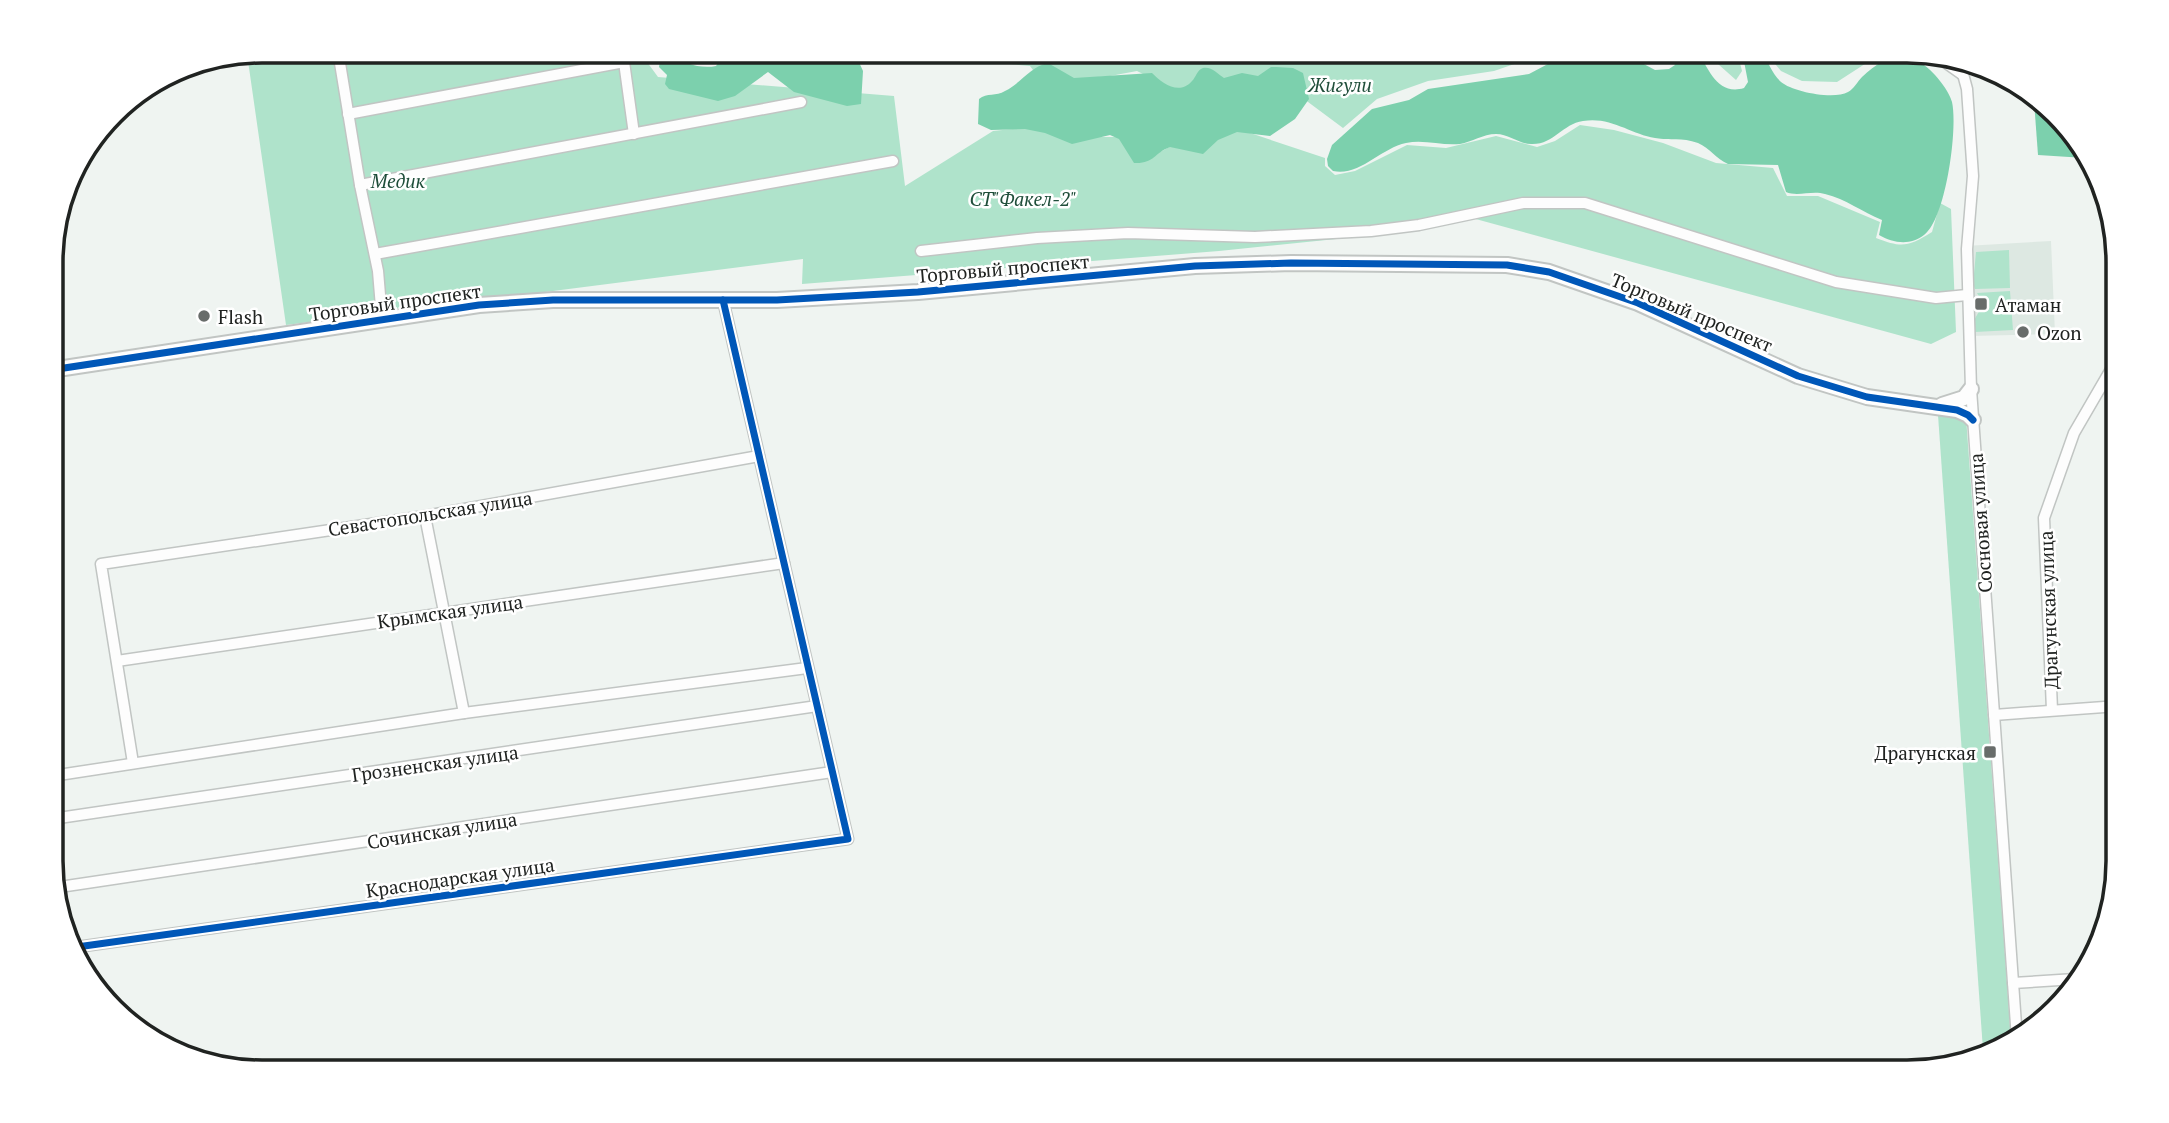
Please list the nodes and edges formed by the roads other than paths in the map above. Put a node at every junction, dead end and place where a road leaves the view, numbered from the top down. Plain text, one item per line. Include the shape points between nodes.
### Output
1 (340, 63) edge
2 (619, 63) edge
3 (624, 63) edge
4 (1955, 70) edge
5 (1962, 72) edge
6 (1963, 75) junction
7 (801, 102) dead end
8 (348, 114) junction
9 (634, 134) junction
10 (893, 161) dead end
11 (360, 185) junction
12 (921, 251) dead end
13 (375, 254) junction
14 (1967, 295) junction
15 (723, 300) junction
16 (382, 319) junction
17 (63, 368) edge
18 (2106, 378) edge
19 (1971, 389) junction
20 (1937, 406) junction
21 (1973, 420) junction
22 (759, 456) junction
23 (425, 516) junction
24 (784, 563) junction
25 (444, 612) junction
26 (117, 661) junction
27 (807, 668) junction
28 (817, 706) junction
29 (2106, 707) edge
30 (2052, 710) junction
31 (464, 713) junction
32 (1994, 715) junction
33 (133, 763) junction
34 (832, 772) junction
35 (63, 774) edge
36 (63, 817) edge
37 (65, 886) edge
38 (83, 946) edge
39 (2066, 980) edge
40 (2013, 983) junction
41 (2016, 1027) edge

1 - 8 street
2 - 8 street
3 - 9 street
4 - 6 street
5 - 6 street, Сосновая улица
6 - 14 street, Сосновая улица via 1973,176
7 - 9 street
8 - 11 street
9 - 11 street
10 - 13 street
11 - 13 street
12 - 14 street via 1128,233 1255,237 1371,231 1523,203 1585,203 1836,282 1936,298
13 - 16 street
14 - 19 street, Сосновая улица
15 - 16 street, Торговый проспект via 553,300
15 - 20 street, Торговый проспект via 918,292 1195,266 1303,262 1507,265 1549,272 1627,299 1798,376 1867,397
15 - 22 street
16 - 17 street, Торговый проспект
18 - 30 street, Драгунская улица via 2074,433 2044,518
19 - 20 street via 1964,398
19 - 21 street, Сосновая улица
20 - 21 street, Торговый проспект via 1957,410
21 - 32 street, Сосновая улица
22 - 23 street, Севастопольская улица
22 - 24 street
23 - 25 street
23 - 26 street, Севастопольская улица via 101,564
24 - 25 street, Крымская улица
24 - 27 street
25 - 26 street, Крымская улица
25 - 31 street
26 - 33 street
27 - 28 street
27 - 31 street
28 - 34 street
28 - 36 street, Грозненская улица
29 - 30 street
30 - 32 street
31 - 33 street
32 - 40 street, Сосновая улица
33 - 35 street
34 - 37 street, Сочинская улица
34 - 38 street, Краснодарская улица via 848,839
39 - 40 street
40 - 41 street, Сосновая улица

